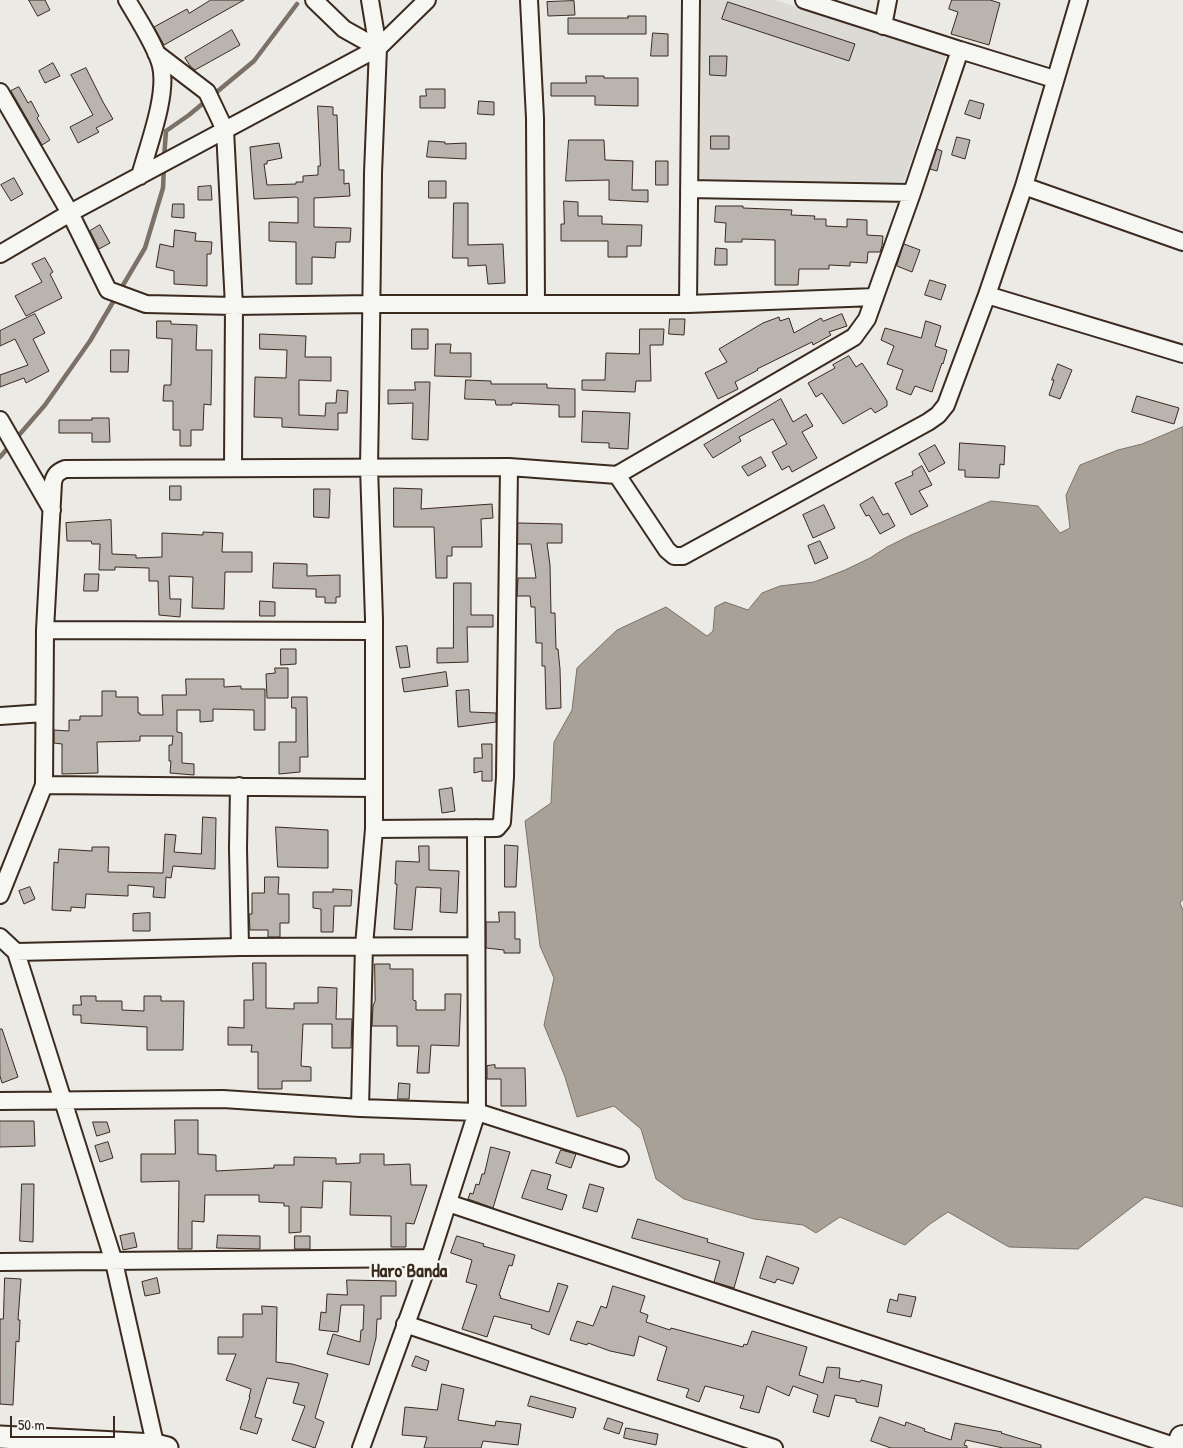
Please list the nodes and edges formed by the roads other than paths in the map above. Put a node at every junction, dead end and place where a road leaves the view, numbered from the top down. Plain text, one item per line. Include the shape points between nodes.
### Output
1 (127, 0) edge
2 (314, 0) edge
3 (370, 0) edge
4 (427, 0) edge
5 (529, 0) edge
6 (691, 0) edge
7 (804, 0) edge
8 (888, 0) edge
9 (1079, 0) edge
10 (883, 26) junction
11 (378, 48) junction
12 (960, 50) junction
13 (156, 53) junction
14 (1054, 78) junction
15 (0, 92) edge
16 (225, 130) junction
17 (140, 176) junction
18 (1024, 186) junction
19 (689, 189) junction
20 (912, 193) junction
21 (70, 213) junction
22 (1183, 242) edge
23 (0, 254) edge
24 (987, 295) junction
25 (874, 297) junction
26 (371, 304) junction
27 (536, 304) junction
28 (688, 304) junction
29 (234, 306) junction
30 (1183, 354) edge
31 (0, 420) edge
32 (233, 467) junction
33 (369, 467) junction
34 (509, 467) junction
35 (617, 475) junction
36 (52, 510) junction
37 (45, 630) junction
38 (374, 631) junction
39 (44, 714) junction
40 (0, 716) edge
41 (44, 785) junction
42 (239, 786) junction
43 (374, 788) junction
44 (476, 828) junction
45 (374, 829) junction
46 (0, 895) edge
47 (0, 937) edge
48 (364, 946) junction
49 (476, 946) junction
50 (240, 947) junction
51 (16, 952) junction
52 (63, 1100) junction
53 (0, 1101) edge
54 (360, 1108) junction
55 (477, 1112) junction
56 (620, 1158) dead end
57 (448, 1204) junction
58 (430, 1258) junction
59 (0, 1262) edge
60 (114, 1262) junction
61 (405, 1324) junction
62 (0, 1438) edge
63 (1183, 1439) edge
64 (159, 1447) edge
65 (361, 1448) edge
66 (774, 1448) edge
67 (1180, 1448) edge

1 - 13 street
2 - 11 street via 344,29
3 - 11 street
4 - 11 street
5 - 27 street via 535,118
6 - 19 street
7 - 10 street
8 - 10 street
9 - 14 street
10 - 12 street
11 - 16 street
11 - 26 street
12 - 14 street
12 - 20 street
13 - 16 street via 207,92
13 - 17 street via 163,81 157,118
14 - 18 street
15 - 21 street
16 - 17 street
16 - 29 street
17 - 21 street
18 - 22 street
18 - 24 street
19 - 20 street
19 - 28 street
20 - 25 street
21 - 23 street
21 - 29 street via 108,290 146,304
24 - 30 street
24 - 35 street via 946,405 938,415 683,556 674,556 667,550
25 - 28 street
25 - 35 street via 867,319 854,337
26 - 27 street
26 - 29 street
26 - 33 street
27 - 28 street
29 - 32 street
31 - 36 street
32 - 33 street
32 - 36 street via 65,469 55,476
33 - 34 street
33 - 38 street
34 - 35 street
34 - 44 street via 503,817 497,828
36 - 37 street
37 - 38 street
37 - 39 street
38 - 43 street
39 - 40 street
39 - 41 street
41 - 42 street
41 - 46 street
42 - 43 street
42 - 50 street
43 - 45 street
44 - 45 street
44 - 49 street
45 - 48 street
47 - 51 street
48 - 49 street
48 - 50 street
48 - 54 street
49 - 55 street
50 - 51 street
51 - 52 street
52 - 53 street
52 - 54 street via 223,1099
52 - 60 street
54 - 55 street
55 - 56 street
55 - 57 street
57 - 58 street
57 - 67 street
58 - 60 street
58 - 61 street
59 - 60 street
60 - 64 street
61 - 65 street
61 - 66 street
62 - 64 street
63 - 67 main road

